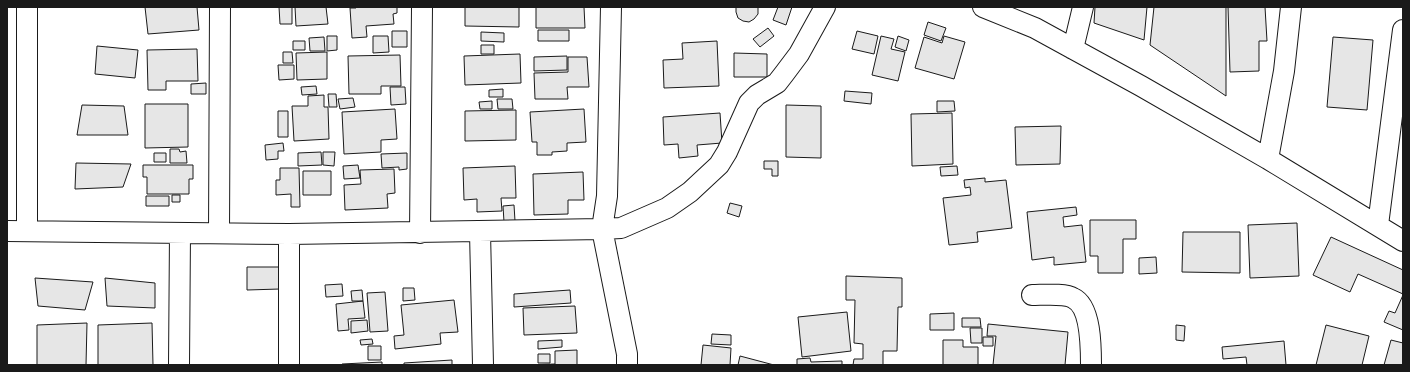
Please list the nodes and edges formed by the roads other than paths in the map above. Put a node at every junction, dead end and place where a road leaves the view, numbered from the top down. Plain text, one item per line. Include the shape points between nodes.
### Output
1 (27, 7) edge
2 (220, 7) edge
3 (422, 7) edge
4 (611, 7) edge
5 (825, 7) edge
6 (983, 7) edge
7 (1083, 7) edge
8 (1290, 7) edge
9 (1403, 30) edge
10 (1073, 49) junction
11 (1268, 159) junction
12 (1378, 225) junction
13 (602, 229) junction
14 (7, 231) edge
15 (27, 231) junction
16 (480, 232) junction
17 (180, 233) junction
18 (219, 233) junction
19 (420, 233) junction
20 (289, 234) junction
21 (1403, 241) edge
22 (1032, 295) dead end
23 (179, 365) edge
24 (289, 365) edge
25 (483, 365) edge
26 (627, 365) edge
27 (1091, 365) edge

1 - 15 street
2 - 18 street
3 - 19 street
4 - 13 street via 607,196
5 - 13 street via 799,54 777,83 749,103 719,165 668,208 621,228
6 - 10 street via 1035,28
7 - 10 street
8 - 11 street via 1284,71
9 - 12 street
10 - 11 street
11 - 12 street
12 - 21 street
13 - 16 street
13 - 26 street
14 - 15 street
15 - 17 street
16 - 19 street
16 - 25 street
17 - 18 street
17 - 23 street
18 - 20 street
19 - 20 street
20 - 24 street
22 - 27 street via 1073,297 1082,304 1088,326

